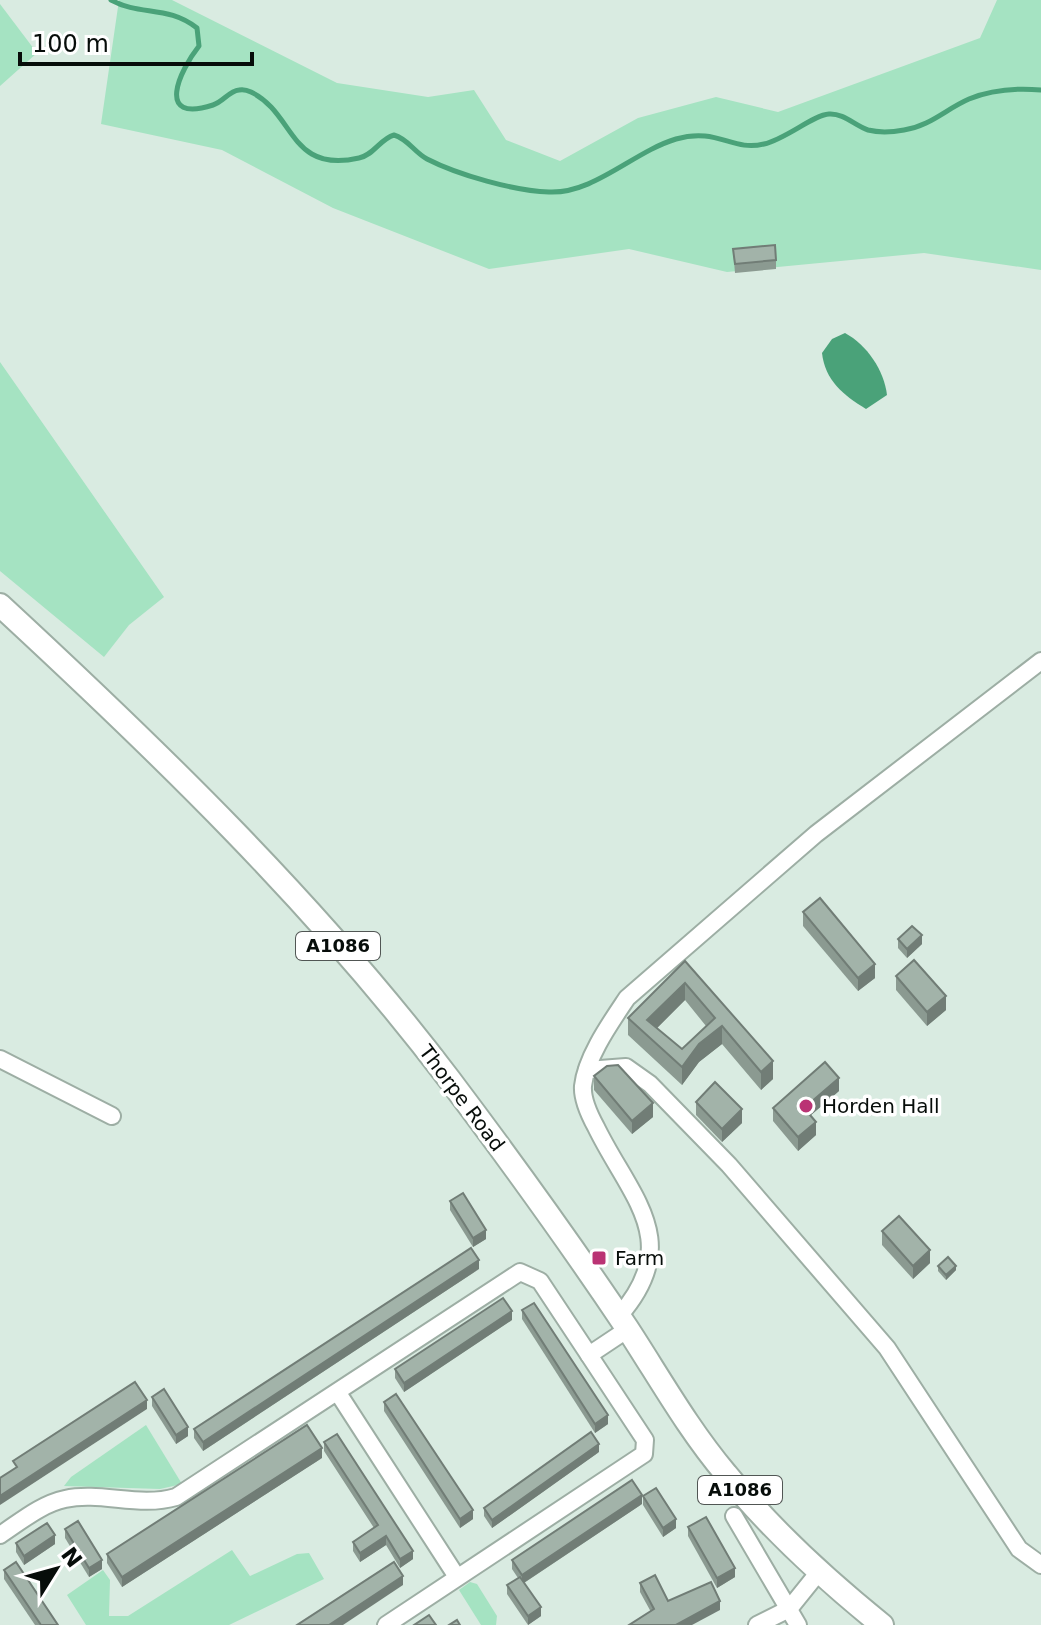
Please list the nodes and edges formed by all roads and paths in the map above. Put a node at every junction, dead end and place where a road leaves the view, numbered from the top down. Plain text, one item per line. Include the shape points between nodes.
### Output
1 (0, 605) edge
2 (1041, 661) edge
3 (0, 1059) edge
4 (587, 1070) junction
5 (112, 1116) dead end
6 (623, 1322) junction
7 (589, 1355) junction
8 (338, 1393) junction
9 (734, 1516) dead end
10 (0, 1535) edge
11 (1041, 1565) edge
12 (818, 1573) junction
13 (457, 1577) junction
14 (789, 1609) junction
15 (386, 1625) edge
16 (757, 1625) edge
17 (798, 1625) edge
18 (882, 1625) edge

1 - 6 main road, Thorpe Road / A1086 via 202,798 358,967 447,1076
2 - 4 street via 816,834 627,998
3 - 5 street
4 - 6 street via 582,1089 590,1115 641,1202 648,1227 642,1287
4 - 11 street via 626,1067 650,1084 729,1165 887,1348 1019,1549
6 - 7 street
6 - 12 main road, Thorpe Road / A1086 via 725,1473
7 - 8 street via 540,1281 520,1272
7 - 13 street via 645,1440 644,1454
8 - 10 street via 176,1497 158,1502 69,1498 49,1503
8 - 13 street
9 - 14 street
12 - 14 street
12 - 18 main road, Thorpe Road / A1086
13 - 15 street
14 - 16 street
14 - 17 street

